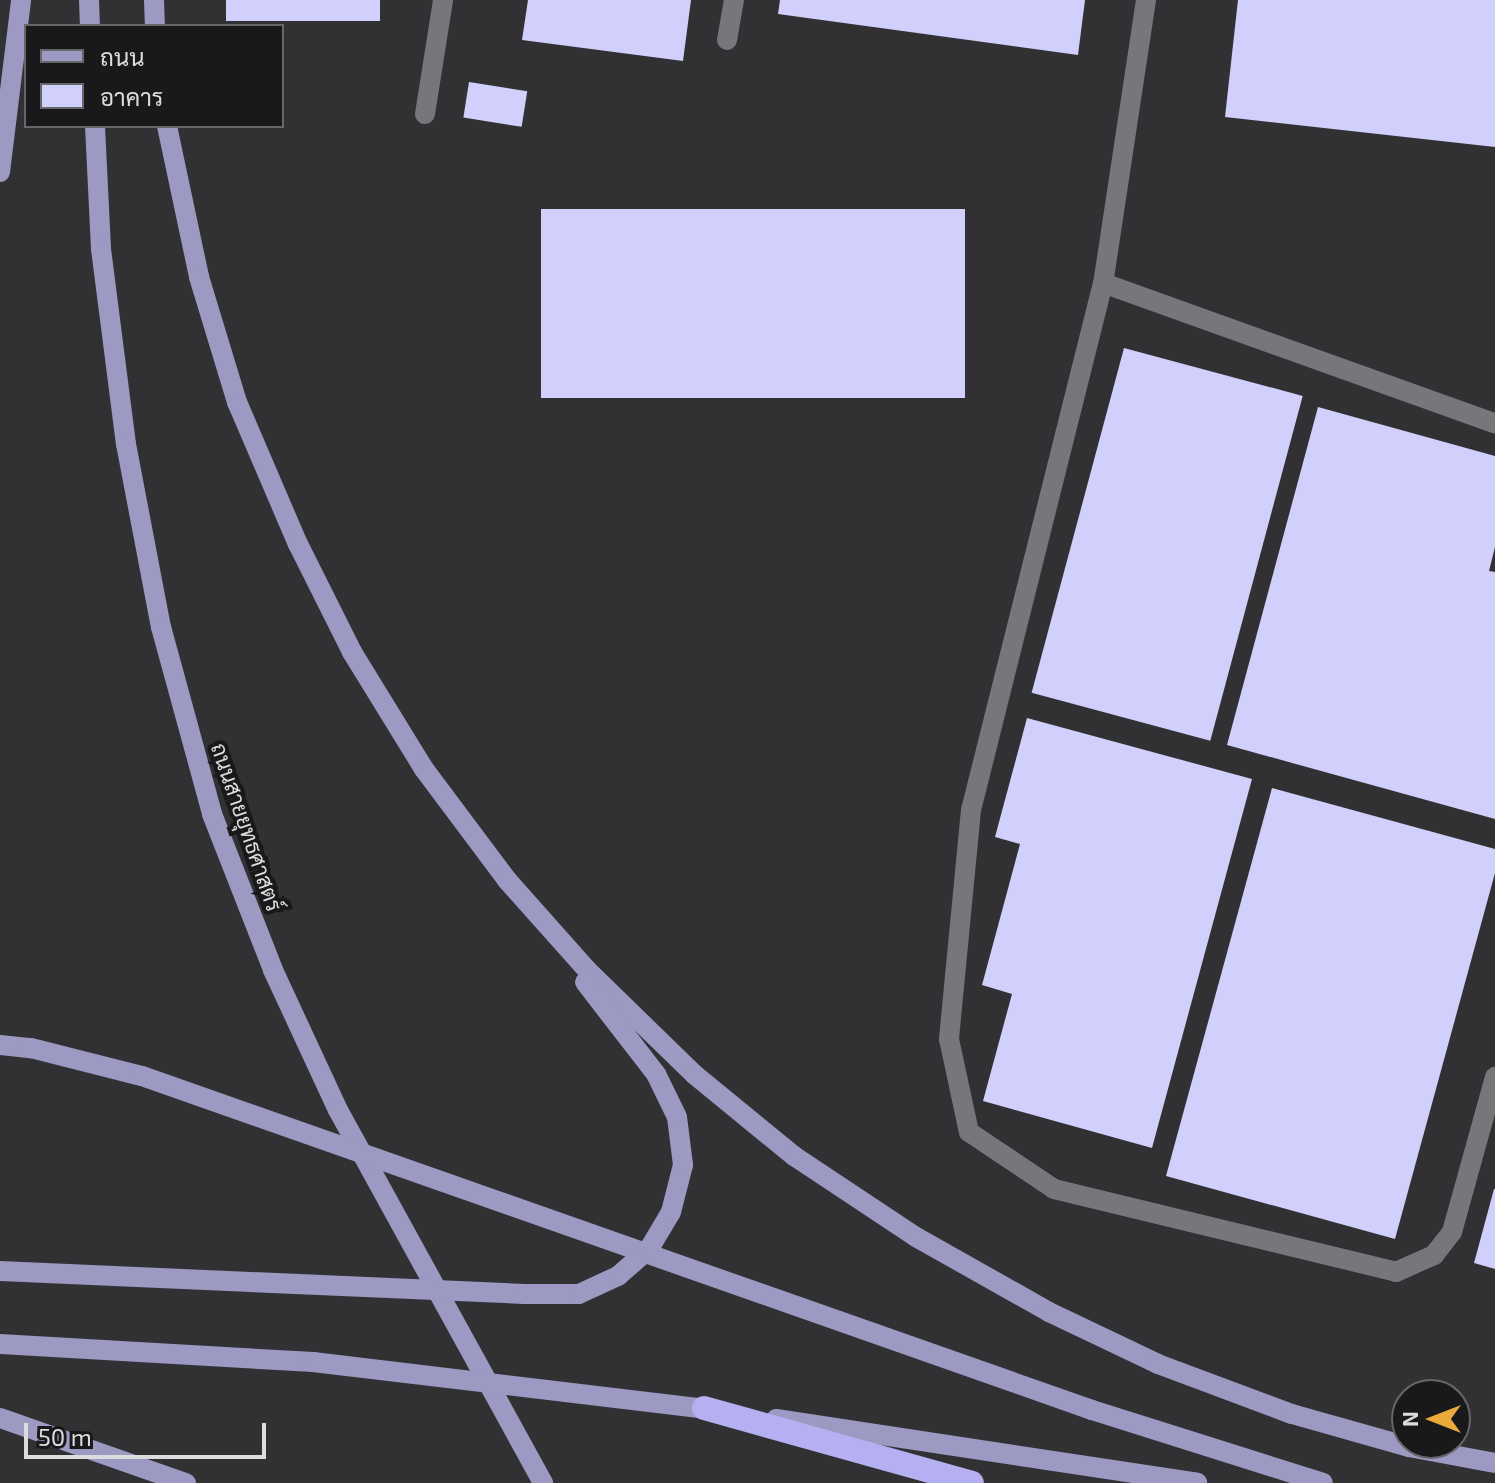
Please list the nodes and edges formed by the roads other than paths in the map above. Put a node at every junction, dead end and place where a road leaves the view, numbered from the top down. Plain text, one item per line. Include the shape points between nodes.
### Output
1 (21, 0) edge
2 (89, 0) edge
3 (154, 0) edge
4 (443, 0) edge
5 (734, 0) edge
6 (1146, 0) edge
7 (90, 24) edge
8 (155, 24) edge
9 (727, 40) dead end
10 (425, 114) dead end
11 (95, 128) edge
12 (167, 128) edge
13 (0, 172) edge
14 (1103, 283) junction
15 (1495, 423) edge
16 (507, 880) junction
17 (0, 1045) edge
18 (1495, 1077) edge
19 (0, 1271) edge
20 (0, 1344) edge
21 (704, 1408) junction
22 (0, 1418) edge
23 (1495, 1463) edge
24 (186, 1483) edge
25 (543, 1483) edge
26 (972, 1483) edge
27 (1197, 1483) edge
28 (1323, 1483) edge

1 - 13 main road
2 - 7 main road
3 - 8 main road
4 - 10 lane
5 - 9 lane
6 - 14 lane
11 - 25 main road, ถนนสายยุทธศาสตร์ via 101,249 126,444 161,627 212,814 273,970 338,1110
12 - 16 main road via 199,277 237,402 298,544 352,652 424,769
14 - 15 lane
14 - 18 lane via 971,810 949,1039 969,1132 1054,1189 1396,1272 1434,1255 1452,1232
16 - 19 main road via 656,1074 677,1117 683,1165 671,1212 649,1249 618,1276 579,1294
16 - 23 main road via 588,971 695,1075 794,1156 916,1237 1049,1312 1158,1364 1292,1414 1409,1447
17 - 28 main road via 142,1076 1257,1466
20 - 21 main road via 313,1362
21 - 26 highway
21 - 27 main road
22 - 24 main road

